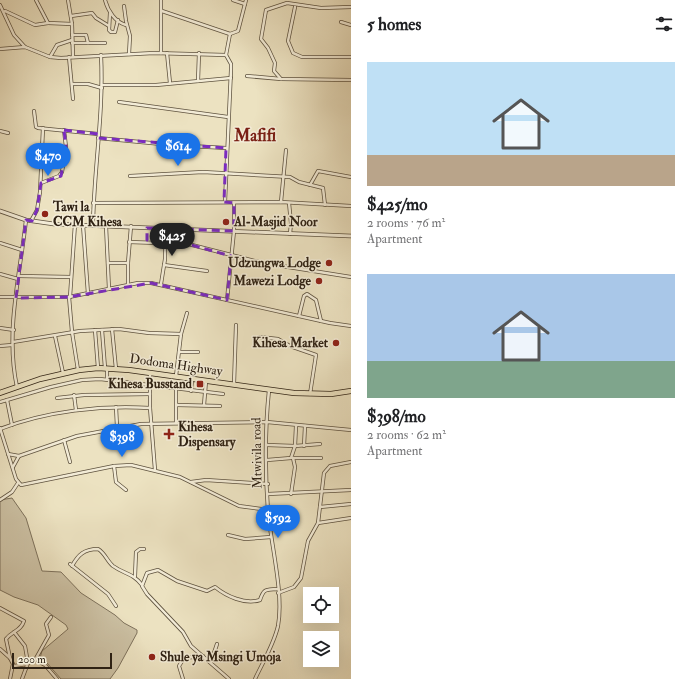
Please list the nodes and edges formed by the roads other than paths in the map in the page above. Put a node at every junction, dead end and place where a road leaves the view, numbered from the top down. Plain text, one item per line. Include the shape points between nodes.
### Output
1 (36, 0) edge
2 (68, 0) edge
3 (105, 0) edge
4 (161, 0) edge
5 (233, 0) edge
6 (246, 0) edge
7 (245, 4) junction
8 (0, 5) edge
9 (124, 6) dead end
10 (295, 7) dead end
11 (351, 7) edge
12 (4, 11) junction
13 (162, 11) junction
14 (110, 13) junction
15 (71, 16) junction
16 (118, 20) junction
17 (341, 22) dead end
18 (48, 23) junction
19 (72, 24) junction
20 (126, 25) junction
21 (351, 25) edge
22 (109, 26) junction
23 (230, 34) junction
24 (72, 35) junction
25 (72, 41) junction
26 (88, 43) junction
27 (105, 43) dead end
28 (25, 47) junction
29 (0, 48) edge
30 (161, 53) junction
31 (168, 53) junction
32 (199, 53) junction
33 (129, 54) junction
34 (100, 55) junction
35 (226, 55) junction
36 (50, 57) junction
37 (71, 57) junction
38 (351, 57) edge
39 (274, 70) junction
40 (247, 76) dead end
41 (231, 78) junction
42 (270, 78) junction
43 (281, 79) junction
44 (351, 80) edge
45 (198, 81) junction
46 (170, 83) junction
47 (72, 84) junction
48 (102, 86) junction
49 (73, 99) dead end
50 (119, 102) dead end
51 (34, 111) dead end
52 (228, 117) junction
53 (43, 128) junction
54 (64, 130) junction
55 (0, 131) edge
56 (8, 133) dead end
57 (98, 134) junction
58 (98, 138) junction
59 (226, 148) junction
60 (286, 150) dead end
61 (226, 172) junction
62 (130, 176) dead end
63 (284, 176) junction
64 (351, 177) edge
65 (41, 183) junction
66 (310, 185) junction
67 (224, 202) junction
68 (282, 202) junction
69 (93, 203) junction
70 (234, 203) junction
71 (289, 203) junction
72 (325, 205) junction
73 (351, 206) edge
74 (0, 211) edge
75 (26, 220) junction
76 (31, 221) junction
77 (75, 224) junction
78 (83, 224) junction
79 (93, 224) junction
80 (106, 225) junction
81 (132, 226) junction
82 (165, 228) junction
83 (234, 231) junction
84 (290, 234) junction
85 (351, 236) edge
86 (129, 242) junction
87 (0, 243) edge
88 (166, 244) junction
89 (22, 250) junction
90 (231, 256) junction
91 (128, 263) junction
92 (108, 264) junction
93 (164, 266) junction
94 (207, 271) dead end
95 (0, 274) edge
96 (71, 277) junction
97 (351, 277) edge
98 (18, 278) junction
99 (161, 284) junction
100 (128, 285) junction
101 (109, 289) junction
102 (88, 294) junction
103 (0, 297) edge
104 (70, 297) junction
105 (16, 298) junction
106 (227, 300) junction
107 (187, 313) dead end
108 (298, 316) junction
109 (322, 322) junction
110 (236, 325) dead end
111 (351, 326) edge
112 (0, 328) edge
113 (112, 329) junction
114 (14, 330) junction
115 (95, 330) junction
116 (102, 330) junction
117 (72, 332) junction
118 (181, 334) junction
119 (55, 336) junction
120 (260, 337) dead end
121 (13, 344) junction
122 (0, 346) edge
123 (179, 352) junction
124 (198, 352) dead end
125 (98, 368) junction
126 (106, 368) junction
127 (116, 368) junction
128 (78, 370) junction
129 (150, 373) junction
130 (63, 374) junction
131 (176, 376) junction
132 (192, 378) junction
133 (107, 380) junction
134 (206, 381) junction
135 (234, 384) junction
136 (150, 386) junction
137 (17, 387) junction
138 (176, 390) junction
139 (269, 390) junction
140 (191, 391) junction
141 (351, 391) edge
142 (0, 393) edge
143 (205, 393) junction
144 (150, 394) junction
145 (223, 394) dead end
146 (310, 394) junction
147 (74, 395) junction
148 (57, 398) dead end
149 (7, 400) junction
150 (0, 402) edge
151 (204, 405) junction
152 (177, 406) junction
153 (220, 406) dead end
154 (116, 407) junction
155 (150, 408) junction
156 (76, 410) junction
157 (267, 422) junction
158 (176, 423) junction
159 (12, 424) junction
160 (152, 424) junction
161 (296, 426) junction
162 (306, 426) junction
163 (117, 427) junction
164 (0, 428) edge
165 (351, 430) edge
166 (2, 438) edge
167 (64, 440) junction
168 (320, 444) dead end
169 (267, 445) junction
170 (295, 446) junction
171 (304, 446) junction
172 (8, 454) junction
173 (19, 456) junction
174 (292, 458) junction
175 (321, 458) dead end
176 (267, 460) junction
177 (70, 462) dead end
178 (351, 462) edge
179 (114, 466) junction
180 (12, 468) junction
181 (155, 470) junction
182 (191, 482) junction
183 (18, 483) junction
184 (268, 484) junction
185 (126, 490) dead end
186 (351, 490) edge
187 (320, 492) junction
188 (268, 494) junction
189 (290, 494) junction
190 (0, 500) edge
191 (351, 504) edge
192 (320, 507) junction
193 (268, 510) junction
194 (351, 518) edge
195 (318, 523) junction
196 (228, 535) dead end
197 (271, 537) junction
198 (144, 549) dead end
199 (135, 577) junction
200 (142, 584) junction
201 (278, 588) junction
202 (278, 593) junction
203 (116, 606) dead end
204 (0, 608) edge
205 (51, 617) dead end
206 (14, 632) junction
207 (216, 644) dead end
208 (0, 649) edge
209 (203, 656) junction
210 (10, 658) junction
211 (35, 660) junction
212 (211, 662) junction
213 (28, 664) junction
214 (14, 666) junction
215 (10, 679) edge
216 (22, 679) edge
217 (57, 679) edge
218 (183, 679) edge
219 (229, 679) edge
220 (255, 679) edge

1 - 18 street
2 - 15 street
3 - 14 street
4 - 13 street
5 - 7 street
6 - 7 street
7 - 23 street via 238,31
8 - 12 street
9 - 20 street
10 - 38 street via 288,41 293,53 302,57
11 - 39 street via 321,8 287,3 266,10 261,39 275,63
12 - 18 street via 35,25
12 - 28 street via 14,34
13 - 23 street
13 - 30 street
14 - 16 street
14 - 22 street
15 - 19 street
15 - 22 street via 92,13
16 - 20 street
16 - 22 street via 114,32 109,31
17 - 21 street
18 - 19 street
19 - 24 street
20 - 33 street via 130,36
23 - 35 street
24 - 25 street
24 - 26 street via 86,35
25 - 26 street
25 - 36 street via 58,45
25 - 37 street
26 - 27 street
28 - 29 street
28 - 36 street
30 - 31 street
30 - 33 street
31 - 32 street
31 - 46 street
32 - 35 street
32 - 45 street
33 - 34 street
34 - 37 street
34 - 48 street
35 - 41 street via 232,64
36 - 37 street
37 - 47 street
39 - 42 street
39 - 43 street
40 - 42 street
41 - 45 street
41 - 52 street
42 - 43 street
43 - 44 street
45 - 46 street
46 - 48 street
47 - 48 street
47 - 49 street
48 - 57 street
50 - 52 street
51 - 53 street via 36,126
52 - 59 street
53 - 54 street
53 - 65 street
54 - 57 street
54 - 65 street via 66,147 62,172 59,176
55 - 56 street
57 - 58 street
58 - 59 street via 172,146
58 - 69 street
59 - 61 street
60 - 63 street
61 - 62 street
61 - 63 street
61 - 67 street
63 - 66 street
63 - 68 street
64 - 66 street via 318,171
65 - 76 street via 39,204
66 - 72 street via 324,189
67 - 69 street
67 - 70 street
68 - 70 street
68 - 71 street
69 - 79 street
70 - 83 street
71 - 72 street
71 - 84 street
72 - 73 street
74 - 75 street
75 - 76 street
75 - 89 street
76 - 77 street
77 - 78 street
77 - 96 street
78 - 79 street
78 - 102 street
79 - 80 street
80 - 81 street
80 - 92 street
81 - 82 street
81 - 86 street
82 - 83 street
82 - 88 street
83 - 84 street
83 - 90 street
84 - 85 street
86 - 88 street
86 - 91 street
87 - 89 street
88 - 90 street via 188,244
88 - 93 street
89 - 98 street
90 - 97 street
90 - 106 street
91 - 92 street
91 - 100 street
92 - 101 street
93 - 94 street
93 - 99 street
95 - 98 street
96 - 98 street
96 - 104 street
98 - 105 street
99 - 100 street
99 - 106 street
100 - 101 street
101 - 102 street
102 - 104 street
103 - 105 street
104 - 105 street
104 - 117 street
105 - 114 street
106 - 108 street
107 - 118 street
108 - 109 street
108 - 109 street via 304,296 307,294 316,300
109 - 111 street
110 - 135 street
112 - 114 street
113 - 116 street
113 - 118 street
113 - 127 street
114 - 121 street
115 - 116 street
115 - 117 street
115 - 125 street
116 - 126 street
117 - 119 street
117 - 128 street
118 - 123 street
119 - 121 street
119 - 130 street
120 - 146 street via 278,340 316,355
121 - 122 street
121 - 137 street
123 - 124 street
123 - 131 street
125 - 126 highway, Dodoma Highway
125 - 128 highway, Dodoma Highway
126 - 127 highway, Dodoma Highway
126 - 133 street
127 - 129 highway, Dodoma Highway
128 - 130 highway, Dodoma Highway
129 - 131 highway, Dodoma Highway
129 - 136 street
130 - 137 highway, Dodoma Highway
131 - 132 highway, Dodoma Highway
132 - 134 highway, Dodoma Highway
132 - 140 street
133 - 136 street
133 - 149 street via 82,380
134 - 135 highway, Dodoma Highway
134 - 143 street
135 - 139 highway, Dodoma Highway
136 - 138 street
136 - 144 street
137 - 142 highway, Dodoma Highway
138 - 140 street
138 - 152 street
139 - 146 highway, Dodoma Highway
139 - 157 street, Mtwivila road
140 - 143 street
141 - 146 highway, Dodoma Highway
143 - 145 street
143 - 151 street
144 - 147 street
144 - 155 street
147 - 148 street
147 - 156 street
149 - 150 street
149 - 159 street
151 - 152 street
151 - 153 street
152 - 158 street
154 - 155 street
154 - 156 street
154 - 163 street
155 - 160 street
156 - 159 street
157 - 158 street
157 - 161 street
157 - 169 street, Mtwivila road
158 - 160 street
159 - 164 street
160 - 163 street
160 - 181 street
161 - 162 street
161 - 170 street
162 - 165 street
162 - 171 street
163 - 167 street
164 - 166 street
166 - 172 street
167 - 173 street
167 - 177 street
168 - 171 street
169 - 170 street
169 - 176 street, Mtwivila road
170 - 171 street
170 - 174 street
172 - 173 street
172 - 180 street
173 - 180 street
174 - 175 street
174 - 176 street
174 - 189 street via 295,467
176 - 184 street, Mtwivila road
178 - 187 street via 326,469 322,476
179 - 181 street via 131,465
179 - 183 street via 23,486
179 - 185 street via 116,482
180 - 183 street
181 - 182 street
182 - 184 street via 206,480
182 - 193 street via 239,506 252,510
183 - 190 street via 12,492
184 - 188 street, Mtwivila road
186 - 187 street
187 - 189 street
187 - 192 street
188 - 189 street
188 - 193 street, Mtwivila road
191 - 192 street
192 - 195 street
193 - 197 street, Mtwivila road
194 - 195 street
195 - 202 street via 308,541 300,581 294,587
196 - 197 street via 245,539
197 - 201 street, Mtwivila road
198 - 199 street via 136,552
199 - 200 street
199 - 203 street via 112,565 98,549 81,553 71,565 108,594
200 - 201 street via 148,572 158,570 183,584 207,591 215,587 225,594 249,601 260,600 264,590
200 - 209 street via 147,594 183,632 191,646
201 - 202 street, Mtwivila road
202 - 220 street, Mtwivila road via 278,626
204 - 206 street via 24,620 20,629
205 - 211 street via 46,624 49,635
206 - 210 street via 6,640
206 - 213 street via 25,646
207 - 212 street
208 - 210 street
209 - 212 street
209 - 218 street via 184,658 179,666
210 - 214 street
211 - 213 street
211 - 217 street via 43,663
212 - 219 street
213 - 214 street
213 - 216 street
214 - 215 street

